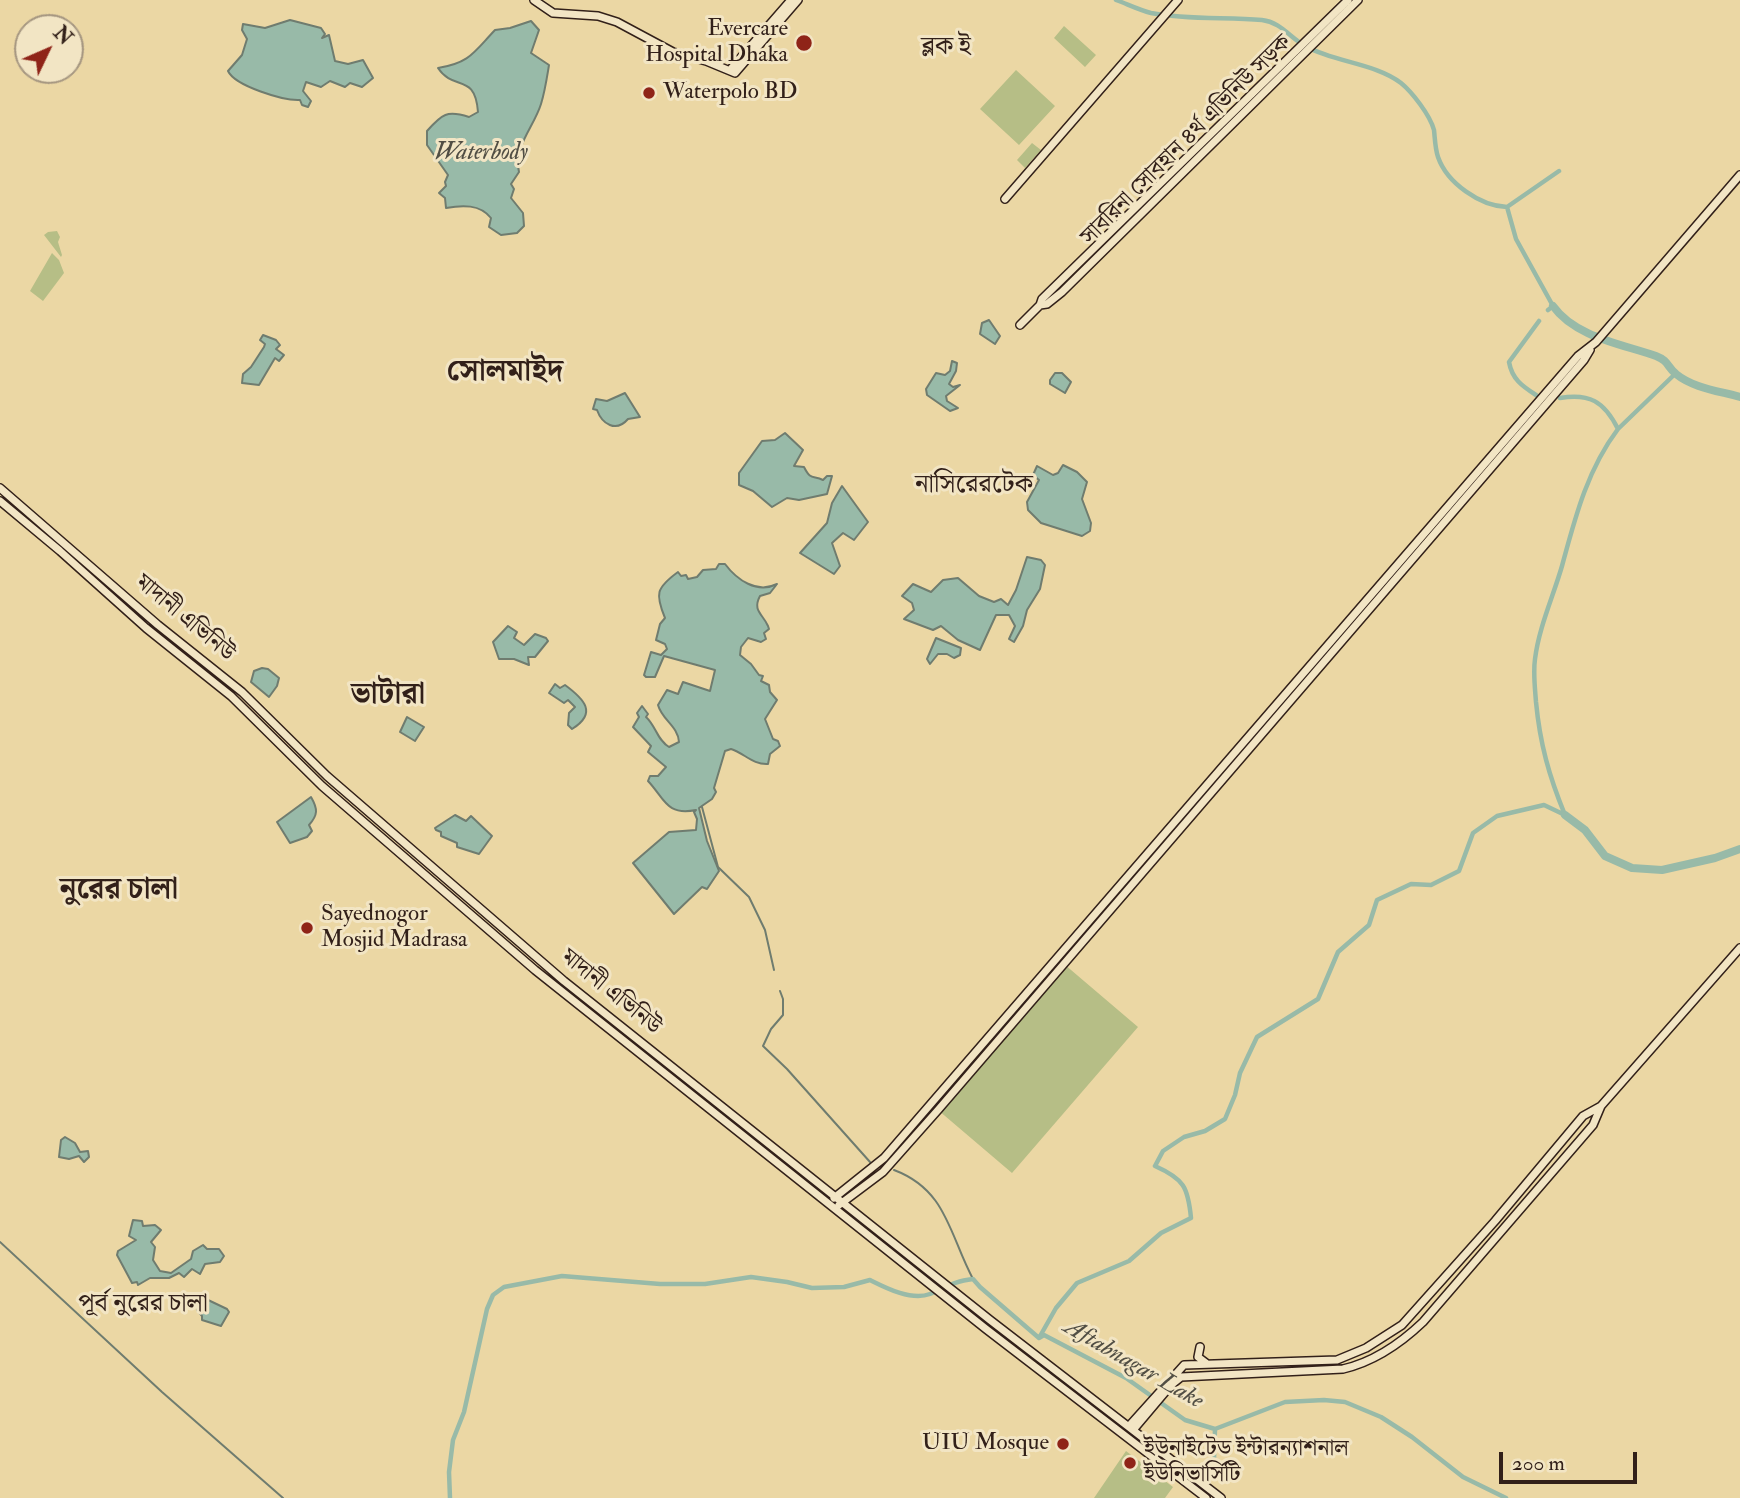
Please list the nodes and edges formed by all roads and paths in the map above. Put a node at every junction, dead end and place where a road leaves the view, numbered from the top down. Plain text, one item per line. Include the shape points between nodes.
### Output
1 (534, 0) edge
2 (791, 0) edge
3 (799, 0) edge
4 (1178, 0) edge
5 (1348, 0) edge
6 (1359, 0) edge
7 (1313, 39) junction
8 (732, 72) junction
9 (1740, 175) edge
10 (1005, 199) dead end
11 (1020, 325) dead end
12 (1593, 345) junction
13 (0, 488) edge
14 (0, 501) edge
15 (377, 819) junction
16 (368, 826) junction
17 (1740, 948) edge
18 (550, 969) junction
19 (543, 977) junction
20 (1601, 1106) junction
21 (927, 1107) junction
22 (938, 1110) junction
23 (737, 1125) junction
24 (835, 1202) junction
25 (943, 1288) junction
26 (1200, 1348) dead end
27 (1343, 1358) junction
28 (1208, 1364) junction
29 (1352, 1367) junction
30 (1169, 1383) junction
31 (1131, 1428) junction
32 (1174, 1467) junction
33 (1206, 1498) edge
34 (1220, 1498) edge

1 - 8 street via 553,13 617,22 673,52
2 - 8 street
3 - 8 street
4 - 10 street
5 - 7 street, সাবরিনা সোবহান ৪র্থ এভিনিউ সড়ক
6 - 7 street, সাবরিনা সোবহান ৪র্থ এভিনিউ সড়ক
7 - 11 street, সাবরিনা সোবহান ৪র্থ এভিনিউ সড়ক via 1183,159
9 - 12 street
12 - 21 street via 1569,366
12 - 22 street
13 - 15 street, মাদানী এভিনিউ via 242,692
14 - 16 street, মাদানী এভিনিউ via 232,696
15 - 16 street
15 - 18 street, মাদানী এভিনিউ
16 - 19 street, মাদানী এভিনিউ
17 - 20 street
18 - 19 street
18 - 23 street, মাদানী এভিনিউ
19 - 23 street, মাদানী এভিনিউ
20 - 27 street via 1583,1116 1402,1325
20 - 29 street via 1593,1125 1423,1322 1391,1348
21 - 22 street
21 - 24 street via 879,1163
22 - 24 street via 883,1172
23 - 24 street, মাদানী এভিনিউ
24 - 25 street, মাদানী এভিনিউ
25 - 31 street
25 - 32 street via 986,1329
26 - 28 street via 1198,1357
27 - 28 street
27 - 29 street
28 - 30 street via 1184,1365
29 - 30 street via 1185,1376
30 - 31 street
31 - 32 street
32 - 33 street
32 - 34 street

